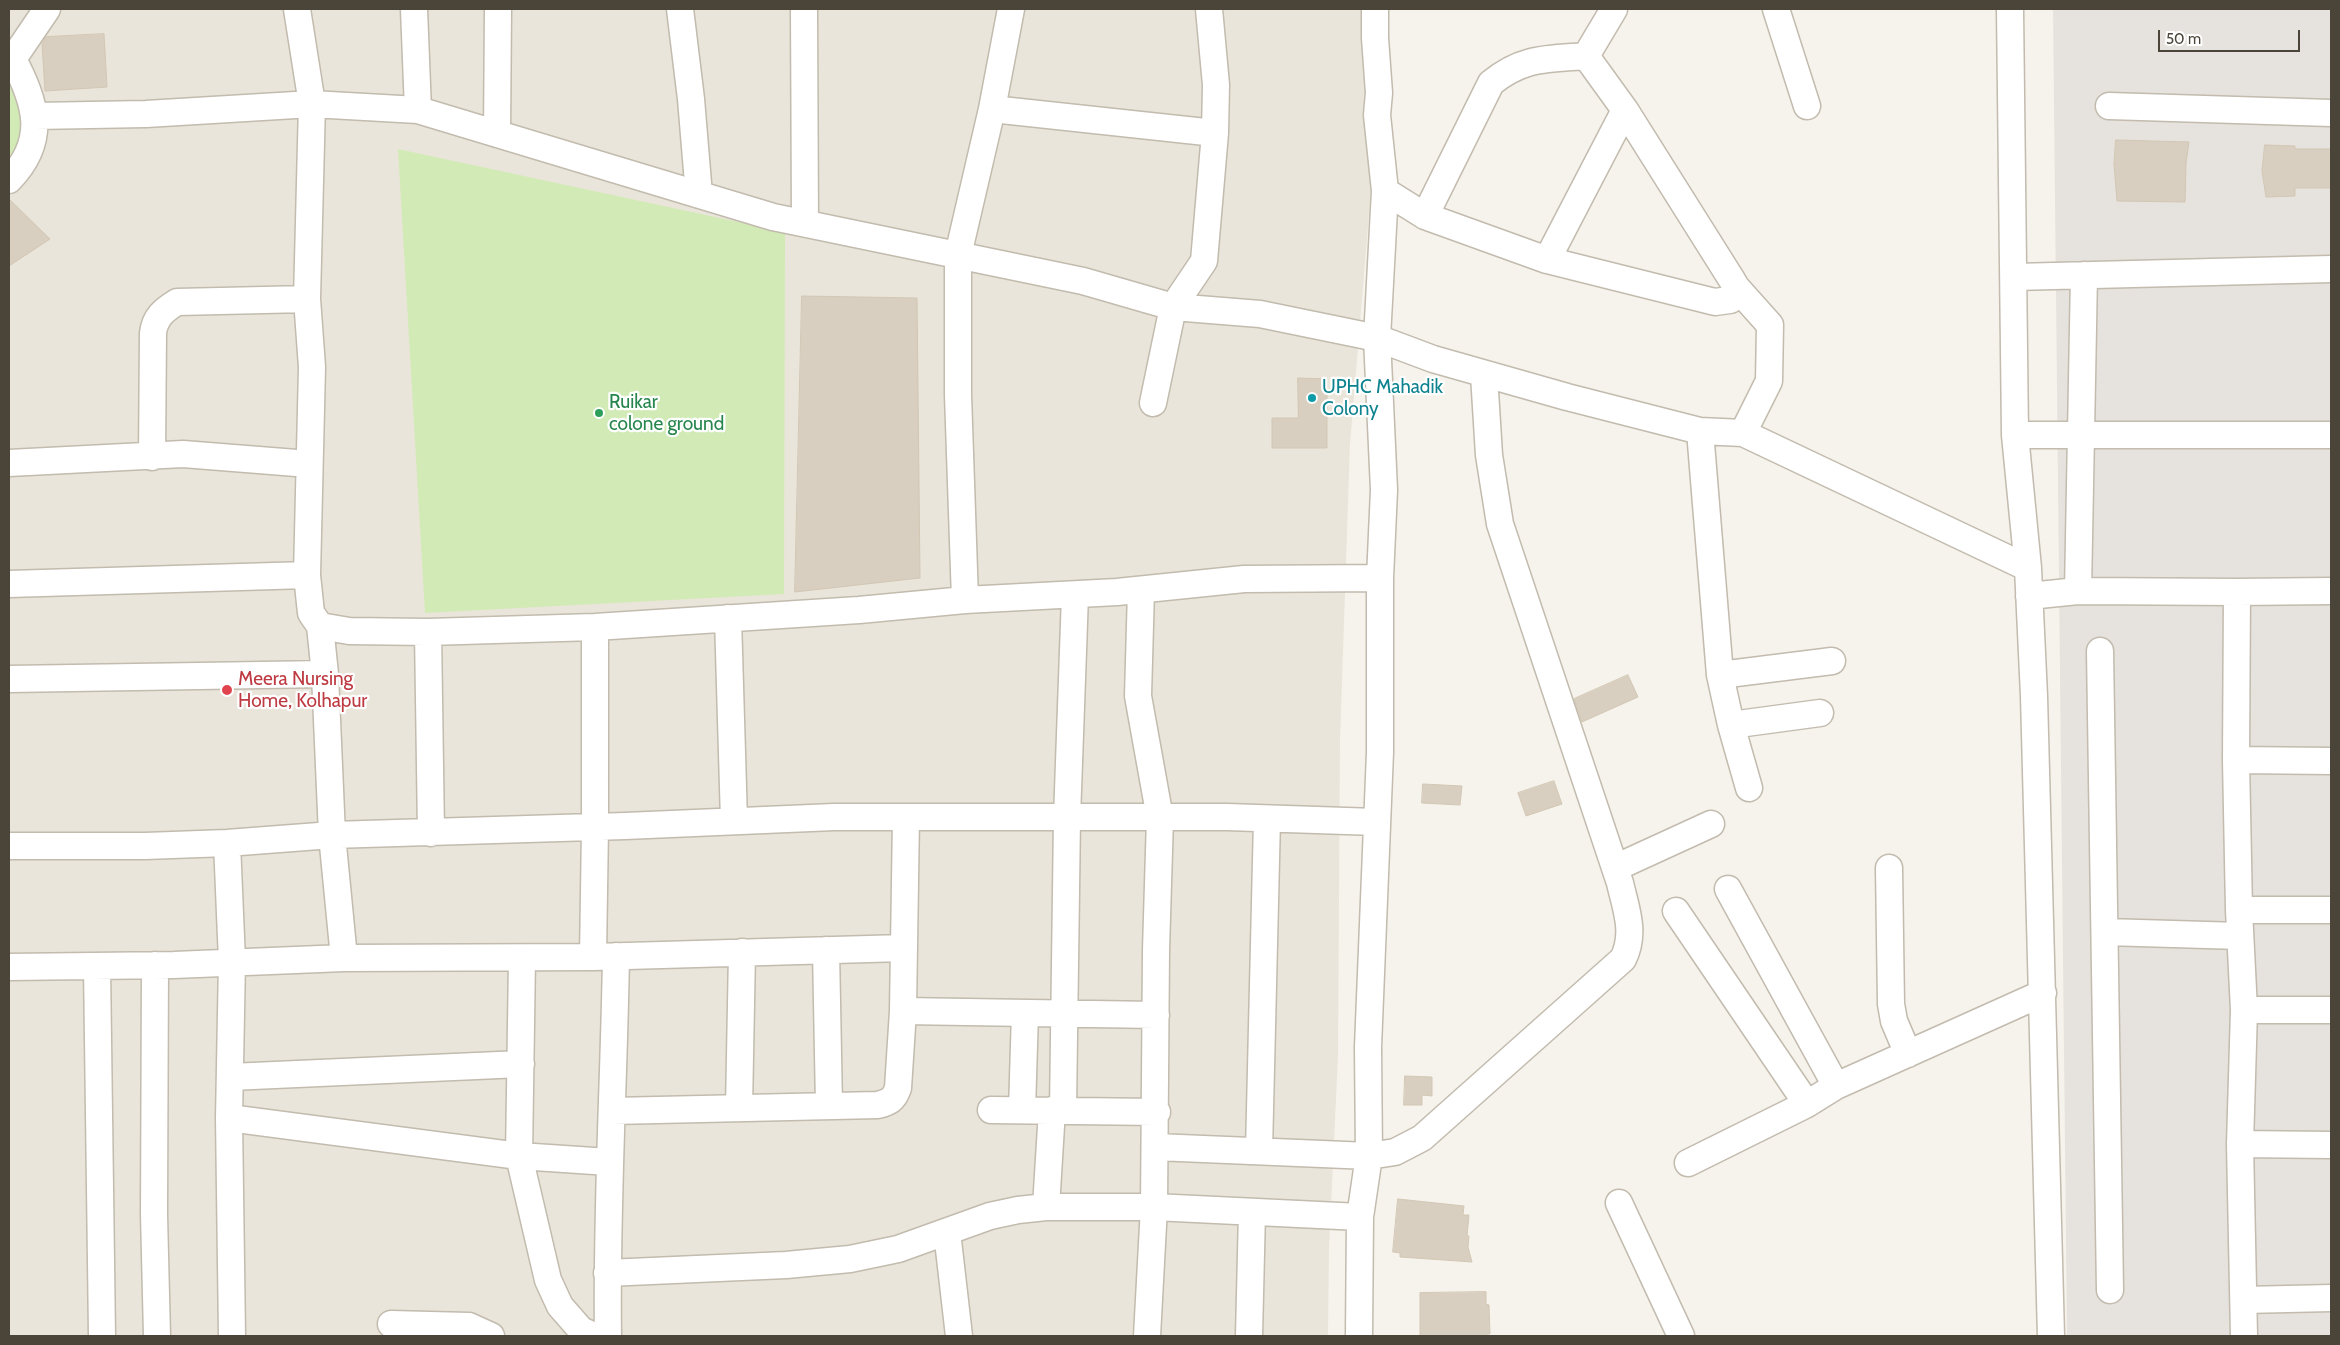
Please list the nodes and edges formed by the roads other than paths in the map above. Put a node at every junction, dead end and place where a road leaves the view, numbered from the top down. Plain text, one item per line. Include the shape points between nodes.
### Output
1 (47, 9) edge
2 (297, 9) edge
3 (414, 9) edge
4 (498, 9) edge
5 (680, 9) edge
6 (804, 9) edge
7 (1011, 9) edge
8 (1209, 9) edge
9 (1375, 9) edge
10 (1614, 9) edge
11 (1776, 9) edge
12 (2010, 9) edge
13 (1586, 56) junction
14 (11, 58) edge
15 (312, 104) junction
16 (1807, 106) dead end
17 (2109, 106) dead end
18 (992, 109) junction
19 (418, 110) junction
20 (1625, 110) junction
21 (2331, 113) edge
22 (35, 116) junction
23 (1216, 133) junction
24 (497, 134) junction
25 (9, 180) edge
26 (1385, 191) junction
27 (699, 195) junction
28 (1425, 216) junction
29 (805, 223) junction
30 (958, 255) junction
31 (1546, 260) junction
32 (2331, 269) edge
33 (2084, 275) junction
34 (2014, 277) junction
35 (1736, 286) junction
36 (307, 299) junction
37 (1173, 307) junction
38 (1377, 338) junction
39 (1484, 375) junction
40 (1153, 403) dead end
41 (1700, 431) junction
42 (1744, 433) junction
43 (2082, 434) junction
44 (2015, 435) junction
45 (2331, 436) edge
46 (152, 456) junction
47 (9, 463) edge
48 (309, 464) junction
49 (2028, 568) junction
50 (307, 576) junction
51 (1380, 578) junction
52 (9, 584) edge
53 (1141, 590) junction
54 (2078, 592) junction
55 (2237, 592) junction
56 (2331, 592) edge
57 (1075, 594) junction
58 (2029, 596) junction
59 (965, 600) junction
60 (728, 618) junction
61 (320, 626) junction
62 (595, 627) junction
63 (428, 632) junction
64 (2100, 651) dead end
65 (1832, 661) dead end
66 (325, 674) junction
67 (1720, 676) junction
68 (9, 679) edge
69 (1820, 713) dead end
70 (1731, 725) junction
71 (2236, 760) junction
72 (2331, 762) edge
73 (1749, 788) dead end
74 (906, 817) junction
75 (1067, 818) junction
76 (1160, 818) junction
77 (1267, 819) junction
78 (734, 821) junction
79 (1376, 822) junction
80 (1711, 824) dead end
81 (595, 827) junction
82 (431, 832) junction
83 (332, 835) junction
84 (227, 843) junction
85 (9, 846) edge
86 (1615, 868) junction
87 (1889, 868) dead end
88 (1728, 889) dead end
89 (2239, 910) junction
90 (2331, 910) edge
91 (1676, 911) dead end
92 (2106, 932) junction
93 (2240, 936) junction
94 (903, 948) junction
95 (826, 950) junction
96 (742, 952) junction
97 (604, 957) junction
98 (344, 958) junction
99 (522, 958) junction
100 (232, 961) junction
101 (155, 965) junction
102 (97, 966) junction
103 (9, 967) edge
104 (2043, 993) junction
105 (2244, 1010) junction
106 (2331, 1010) edge
107 (904, 1011) junction
108 (1025, 1013) junction
109 (1065, 1014) junction
110 (1156, 1015) junction
111 (1908, 1054) junction
112 (521, 1064) junction
113 (230, 1077) junction
114 (1836, 1086) junction
115 (1807, 1104) junction
116 (829, 1106) junction
117 (739, 1108) junction
118 (992, 1110) dead end
119 (1022, 1110) junction
120 (1057, 1110) junction
121 (613, 1111) junction
122 (1157, 1112) junction
123 (229, 1118) junction
124 (2240, 1144) junction
125 (2331, 1144) edge
126 (1156, 1147) junction
127 (1259, 1151) junction
128 (520, 1156) junction
129 (1368, 1156) junction
130 (609, 1162) junction
131 (1688, 1163) dead end
132 (1619, 1203) dead end
133 (1046, 1207) junction
134 (1154, 1208) junction
135 (1252, 1212) junction
136 (1360, 1217) junction
137 (947, 1232) junction
138 (607, 1273) junction
139 (2110, 1290) dead end
140 (2331, 1298) edge
141 (2244, 1300) junction
142 (391, 1324) dead end
143 (102, 1336) edge
144 (156, 1336) edge
145 (232, 1336) edge
146 (491, 1336) edge
147 (594, 1336) edge
148 (608, 1336) edge
149 (959, 1336) edge
150 (1147, 1336) edge
151 (1249, 1336) edge
152 (1359, 1336) edge
153 (1681, 1336) edge
154 (2051, 1336) edge
155 (2244, 1336) edge

1 - 14 street
2 - 15 street
3 - 19 street
4 - 24 street
5 - 27 street
6 - 29 street
7 - 18 street
8 - 23 street via 1216,85
9 - 26 street via 1377,115
10 - 13 street
11 - 16 street
12 - 34 street
13 - 20 street
13 - 28 street via 1535,60 1508,69 1491,83
14 - 22 street via 31,96
15 - 19 street
15 - 22 street via 146,114
15 - 36 street
17 - 21 street
18 - 23 street
18 - 30 street
19 - 24 street
20 - 31 street
20 - 35 street
22 - 25 street via 32,145 20,169
23 - 37 street via 1204,261
24 - 27 street
26 - 28 street
26 - 38 street
27 - 29 street
28 - 31 street
29 - 30 street
30 - 37 street via 1083,281
30 - 59 street via 958,395
31 - 35 street via 1715,302 1730,300
32 - 33 street
33 - 34 street
33 - 43 street
34 - 44 street
35 - 42 street via 1770,324 1769,380
36 - 46 street via 177,302 163,311 154,323 153,333
36 - 48 street via 312,367
37 - 38 street via 1260,314
37 - 40 street
38 - 39 street
38 - 51 street via 1384,490
39 - 41 street
39 - 86 street via 1489,454 1500,524
41 - 42 street
41 - 67 street
42 - 49 street
43 - 44 street
43 - 45 street
43 - 54 street
44 - 49 street
46 - 47 street
46 - 48 street via 182,454
48 - 50 street
49 - 58 street
50 - 52 street
50 - 61 street via 311,613
51 - 53 street via 1244,579
51 - 79 street via 1381,697
53 - 57 street
53 - 76 street via 1138,696
54 - 55 street
54 - 58 street
55 - 56 street
55 - 71 street
57 - 59 street
57 - 75 street
58 - 104 street
59 - 60 street
60 - 62 street
60 - 78 street
61 - 63 street via 349,631
61 - 66 street
62 - 63 street
62 - 81 street
63 - 82 street
64 - 92 street
65 - 67 street
66 - 68 street
66 - 83 street
67 - 70 street
69 - 70 street
70 - 73 street
71 - 72 street
71 - 89 street
74 - 75 street
74 - 78 street
74 - 94 street
75 - 76 street
75 - 109 street
76 - 77 street
76 - 110 street
77 - 79 street
77 - 127 street
78 - 81 street
79 - 129 street via 1368,1047
80 - 86 street
81 - 82 street
81 - 97 street
82 - 83 street
83 - 84 street
83 - 98 street
84 - 85 street via 56,848
84 - 100 street
86 - 129 street via 1631,929 1630,946 1624,958 1422,1138 1395,1152
87 - 111 street via 1891,1004 1894,1021
88 - 114 street
89 - 90 street
89 - 93 street
91 - 115 street
92 - 93 street
92 - 139 street
93 - 105 street
94 - 95 street
94 - 107 street
95 - 96 street
95 - 116 street
96 - 97 street
96 - 117 street
97 - 99 street
97 - 121 street
98 - 99 street
98 - 100 street
99 - 112 street
100 - 101 street
100 - 113 street
101 - 102 street
101 - 144 street
102 - 103 street
102 - 143 street
104 - 111 street
104 - 154 street
105 - 106 street
105 - 124 street
107 - 108 street
107 - 116 street via 896,1096 890,1102 878,1105
108 - 109 street
108 - 119 street
109 - 110 street
109 - 120 street
110 - 122 street
111 - 114 street
112 - 113 street
112 - 128 street
113 - 123 street
114 - 115 street
115 - 131 street
116 - 117 street
117 - 121 street
118 - 119 street
119 - 120 street
120 - 122 street
120 - 133 street
121 - 130 street
122 - 126 street
123 - 128 street
123 - 145 street
124 - 125 street
124 - 141 street
126 - 127 street
126 - 134 street
127 - 129 street
128 - 130 street
128 - 147 street via 548,1280 560,1306 581,1330
129 - 136 street
130 - 138 street
132 - 153 street
133 - 134 street
133 - 137 street via 990,1216
134 - 135 street
134 - 150 street
135 - 136 street
135 - 151 street
136 - 152 street
137 - 138 street via 898,1249 850,1259
137 - 149 street
138 - 148 street
140 - 141 street
141 - 155 street
142 - 146 street via 469,1326

